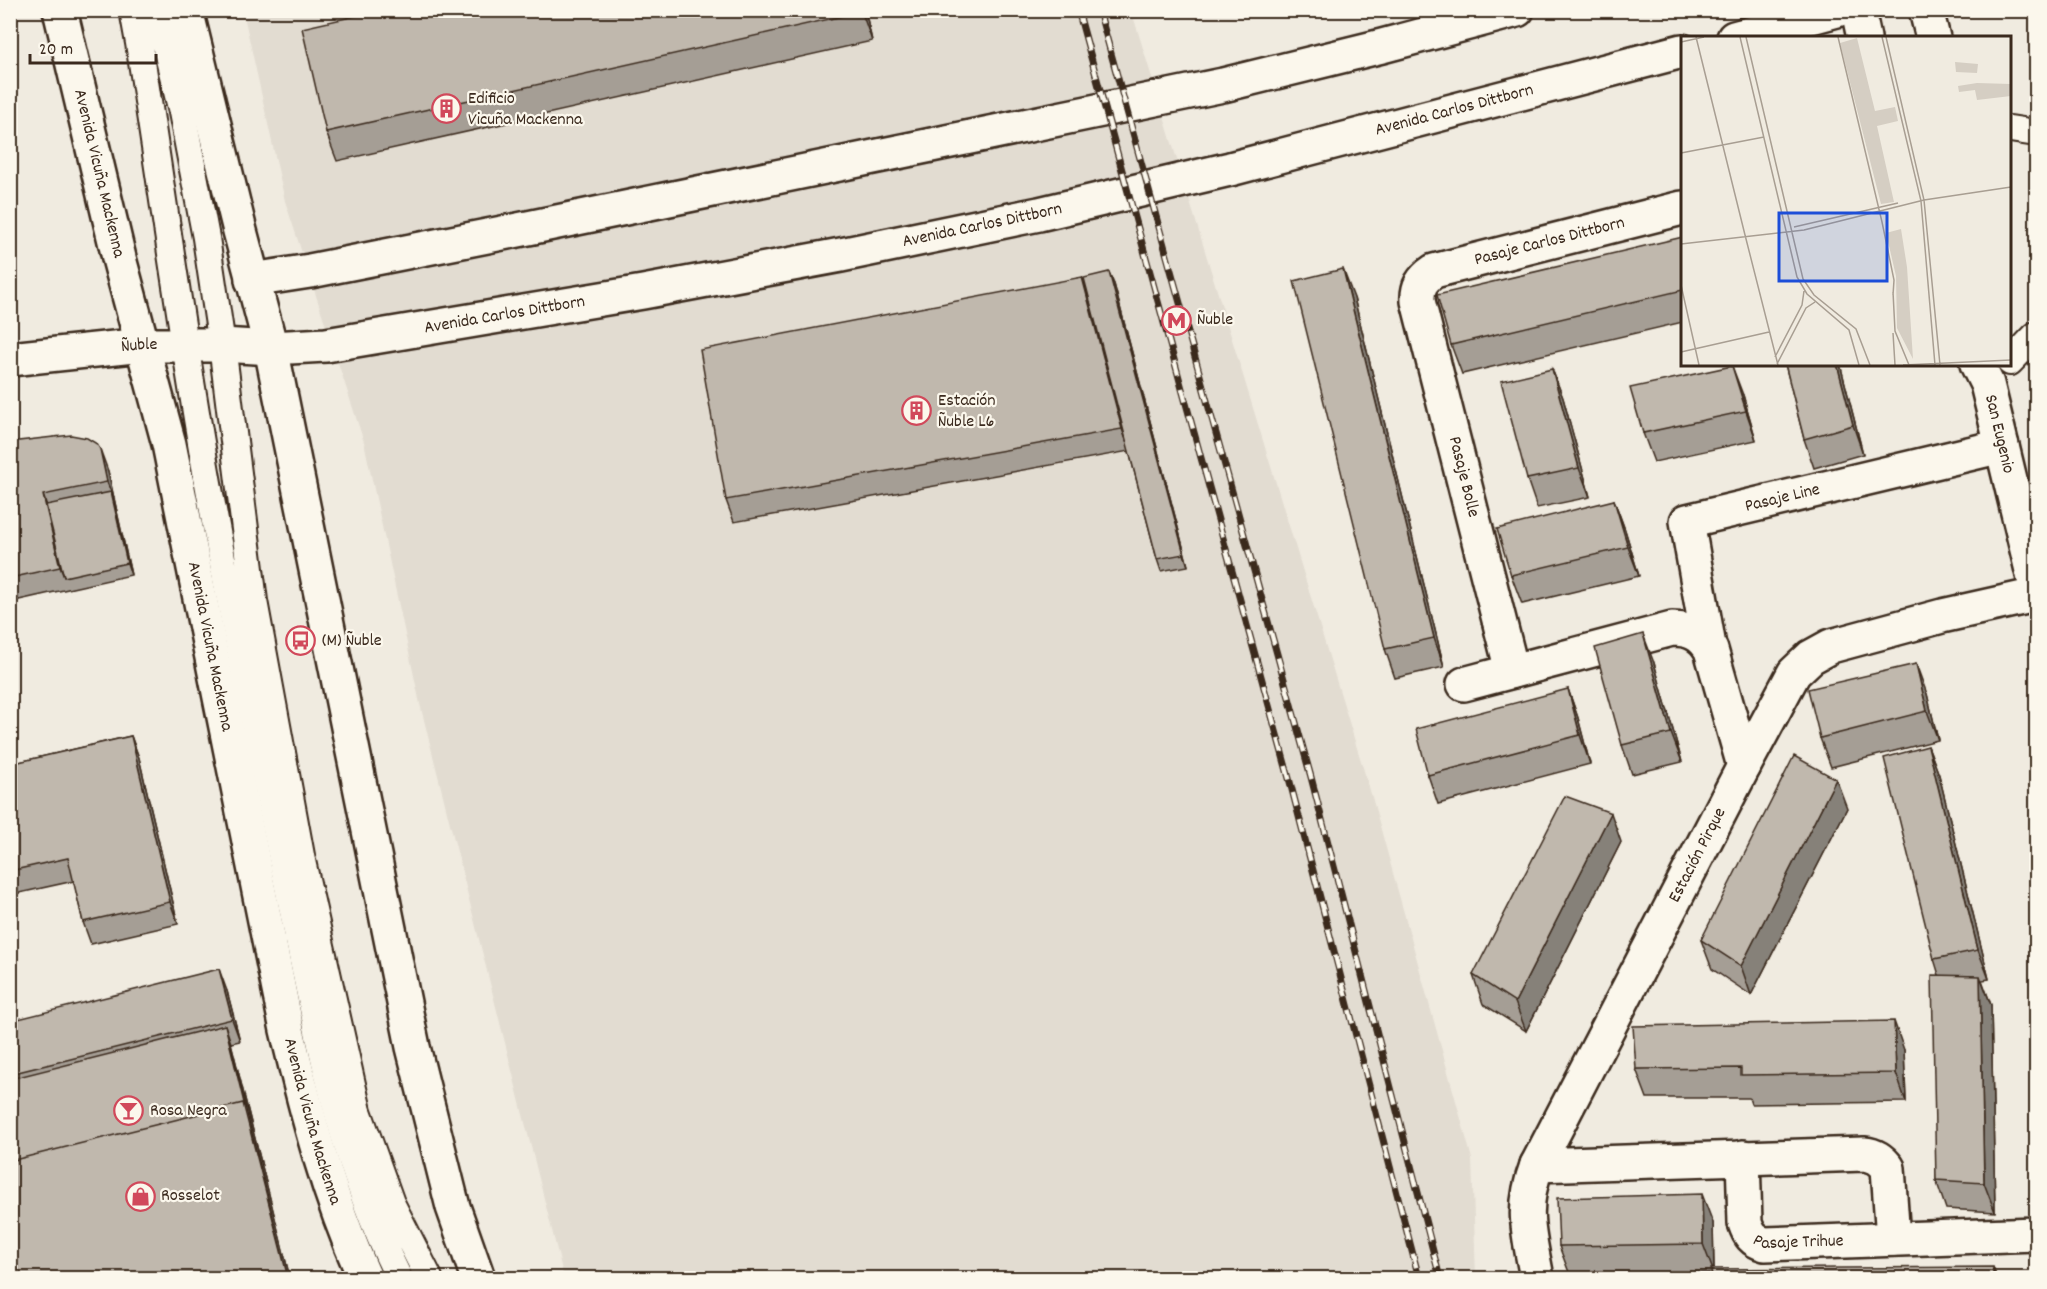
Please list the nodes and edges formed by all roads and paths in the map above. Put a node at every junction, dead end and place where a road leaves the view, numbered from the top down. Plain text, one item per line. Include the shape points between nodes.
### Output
1 (60, 10) edge
2 (133, 10) edge
3 (157, 10) edge
4 (186, 10) edge
5 (1517, 10) edge
6 (1837, 10) edge
7 (1858, 10) edge
8 (1926, 10) edge
9 (1741, 36) edge
10 (1864, 36) edge
11 (1932, 36) edge
12 (1681, 52) edge
13 (2011, 129) edge
14 (2037, 133) edge
15 (1681, 209) edge
16 (211, 272) junction
17 (252, 280) junction
18 (1420, 283) joint
19 (2037, 335) edge
20 (143, 345) junction
21 (185, 345) junction
22 (222, 345) junction
23 (271, 348) junction
24 (2011, 355) edge
25 (10, 359) edge
26 (1994, 368) edge
27 (2002, 446) junction
28 (2037, 587) edge
29 (2037, 595) edge
30 (1709, 646) junction
31 (1512, 671) junction
32 (1464, 684) dead end
33 (1744, 766) junction
34 (1743, 1157) junction
35 (1537, 1165) junction
36 (2037, 1234) edge
37 (1893, 1239) junction
38 (365, 1278) edge
39 (399, 1278) edge
40 (429, 1278) edge
41 (478, 1278) edge
42 (1537, 1278) edge

1 - 20 main road, Avenida Vicuña Mackenna
2 - 21 lane
3 - 16 lane via 182,112
4 - 17 main road
5 - 17 main road via 1223,85 533,227
6 - 9 main road
7 - 10 main road
8 - 11 main road
12 - 23 main road, Avenida Carlos Dittborn via 1230,169 1039,214 643,292 326,345
13 - 14 lane
15 - 18 main road, Pasaje Carlos Dittborn via 1434,271
16 - 17 lane via 228,279
16 - 22 lane
17 - 23 main road
18 - 31 main road, Pasaje Bolle via 1418,302
19 - 24 lane
20 - 21 main road, Ñuble
20 - 25 main road, Ñuble
20 - 38 main road, Avenida Vicuña Mackenna via 169,444 302,1094 339,1215
21 - 22 main road, Ñuble
21 - 39 lane via 265,778 326,1066 342,1132 364,1197
22 - 23 main road, Ñuble
22 - 40 lane via 254,601 302,861 339,1030 358,1111 374,1157 391,1203
23 - 41 main road via 413,1047 453,1207
26 - 27 main road, San Eugenio
27 - 28 main road, San Eugenio
27 - 30 main road, Pasaje Line via 1687,520
29 - 33 main road, Estación Pirque via 1831,646 1811,657 1794,674
30 - 31 main road via 1696,633 1672,629
30 - 33 main road, Pasaje Line
31 - 32 main road
33 - 35 main road, Estación Pirque
34 - 35 main road
34 - 37 main road via 1874,1155 1888,1168
34 - 37 main road, Pasaje Trihue via 1745,1223 1759,1242
35 - 42 main road, Estación Pirque via 1526,1217
36 - 37 main road, Pasaje Trihue

